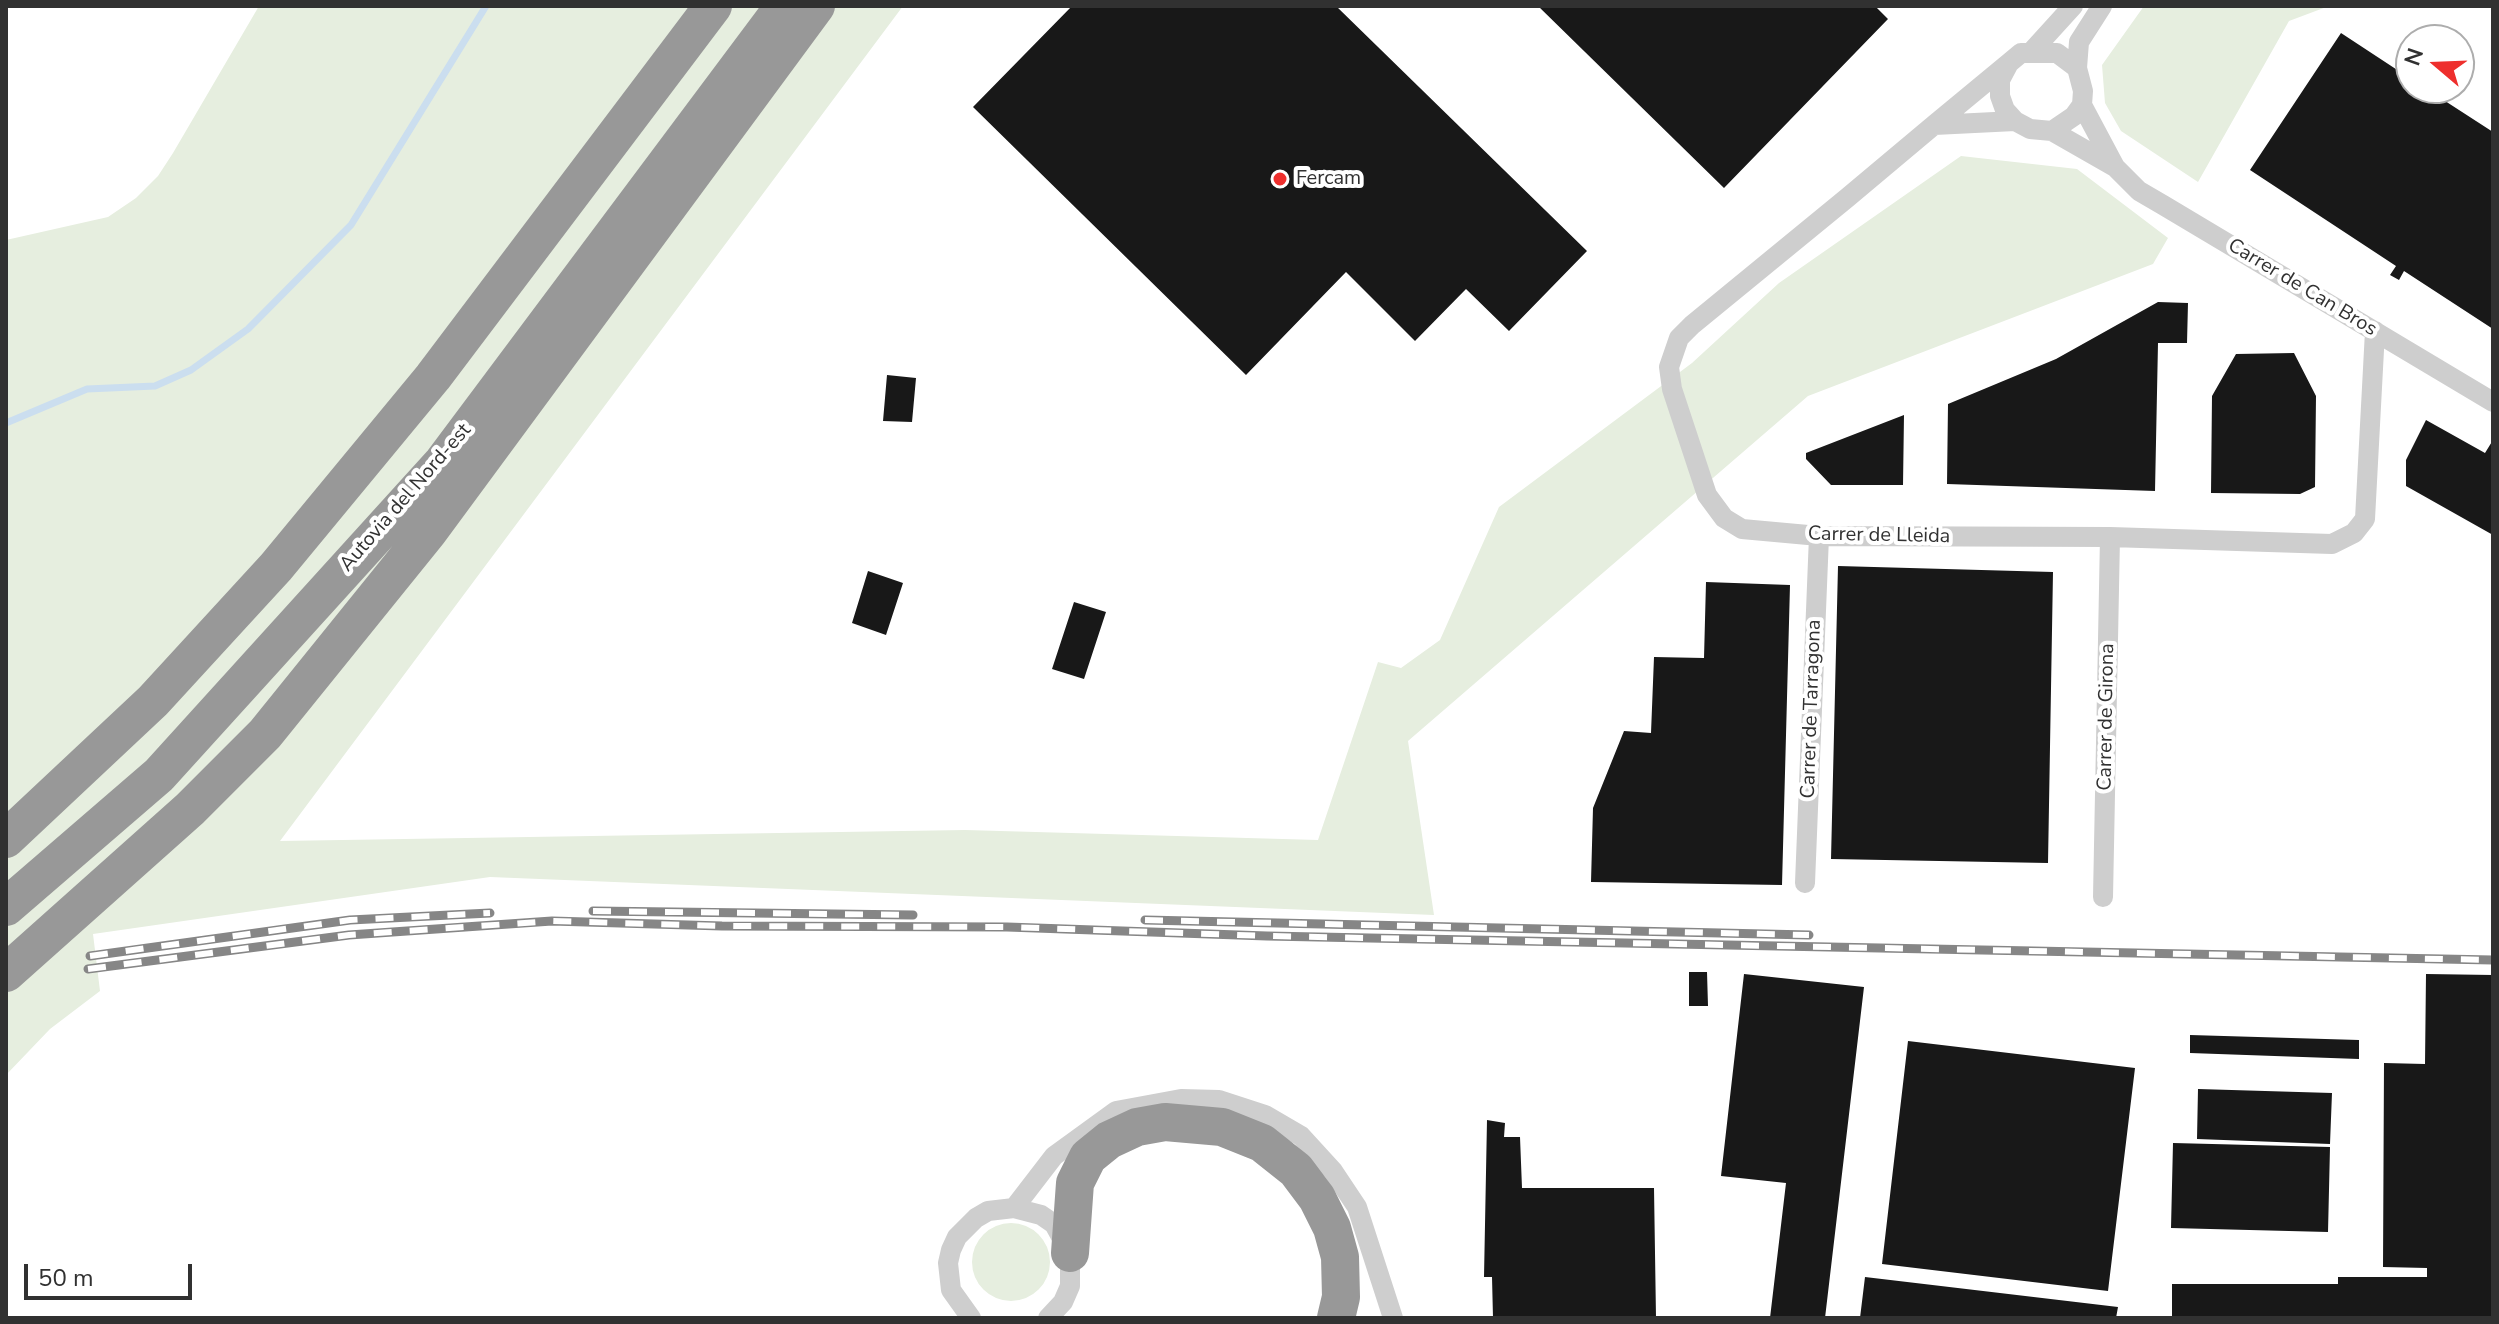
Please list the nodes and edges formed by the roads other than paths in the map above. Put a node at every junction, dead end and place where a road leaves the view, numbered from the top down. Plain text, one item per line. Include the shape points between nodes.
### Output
1 (713, 6) edge
2 (784, 6) edge
3 (816, 6) edge
4 (2073, 6) edge
5 (2102, 6) edge
6 (2033, 50) junction
7 (2009, 63) junction
8 (2077, 68) junction
9 (2082, 105) junction
10 (2015, 121) junction
11 (1934, 125) junction
12 (2052, 131) junction
13 (2115, 167) junction
14 (2375, 331) junction
15 (2493, 402) edge
16 (393, 425) junction
17 (429, 531) junction
18 (1819, 536) junction
19 (2110, 537) junction
20 (6, 804) edge
21 (6, 839) edge
22 (1805, 883) dead end
23 (2103, 897) dead end
24 (6, 907) edge
25 (6, 955) edge
26 (6, 973) edge
27 (1014, 1208) junction
28 (1070, 1253) junction
29 (971, 1318) edge
30 (1048, 1318) edge
31 (1336, 1318) edge
32 (1393, 1318) edge

1 - 16 highway
2 - 24 highway, Autovia del Nord-est via 443,462 159,775
3 - 17 highway
4 - 6 street
5 - 8 street via 2079,42
6 - 7 street
6 - 8 street via 2057,53
7 - 10 street via 2000,80 2000,96
7 - 11 street, Carrer de Lleida
8 - 9 street
9 - 12 street via 2068,123
9 - 13 street, Carrer de Can Bros
10 - 11 street
10 - 12 street
11 - 18 street, Carrer de Lleida via 1692,325 1672,352 1672,389 1707,495 1724,518 1742,529
12 - 13 street, Carrer de Can Bros
13 - 14 street, Carrer de Can Bros via 2139,191
14 - 15 street, Carrer de Can Bros
14 - 19 street, Carrer de Lleida via 2365,519 2354,533 2332,544
16 - 20 highway via 79,742
16 - 21 highway via 276,567 153,701
17 - 25 highway via 245,735
17 - 26 highway via 265,734 190,809
18 - 19 street, Carrer de Lleida
18 - 22 street, Carrer de Tarragona
19 - 23 street, Carrer de Girona
27 - 28 street via 1054,1224
27 - 29 street via 976,1218 951,1250 951,1290
27 - 32 street via 1054,1156 1116,1111 1181,1099 1219,1100 1265,1115 1301,1136 1333,1171 1357,1207
28 - 30 street via 1070,1286
28 - 31 highway via 1075,1183 1088,1157 1137,1127 1165,1122 1222,1127 1262,1143 1296,1170 1317,1198 1340,1257

